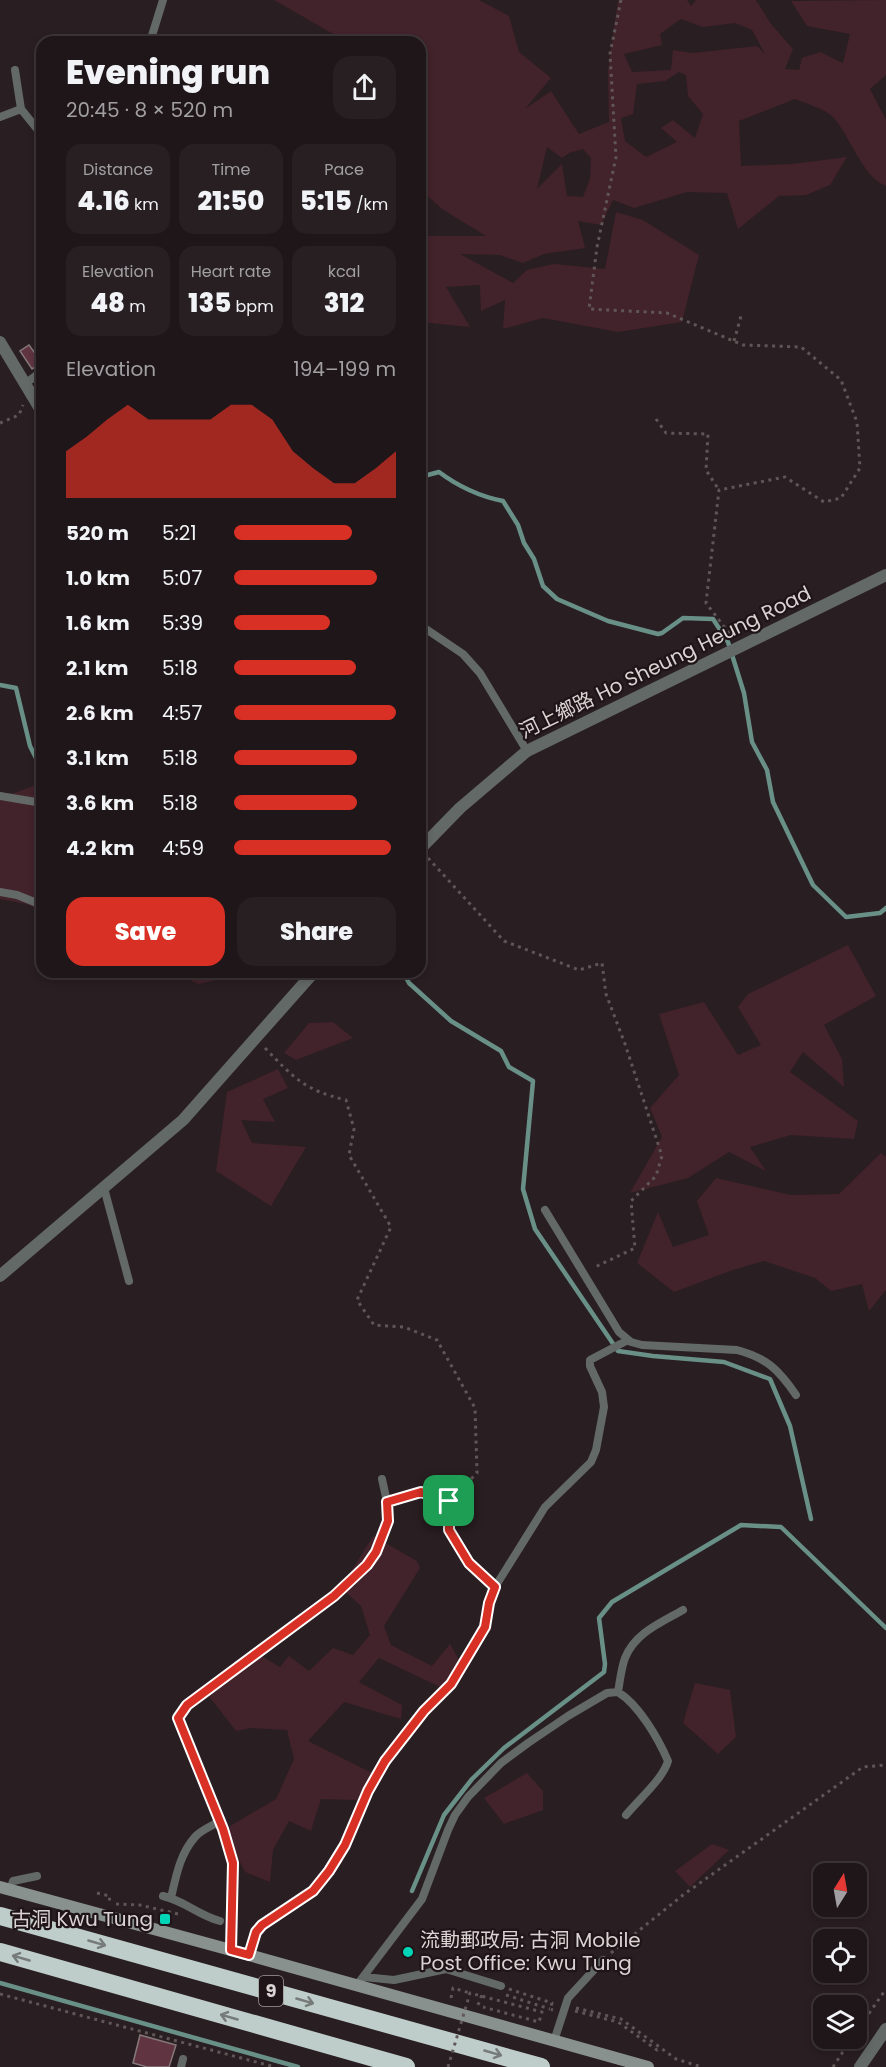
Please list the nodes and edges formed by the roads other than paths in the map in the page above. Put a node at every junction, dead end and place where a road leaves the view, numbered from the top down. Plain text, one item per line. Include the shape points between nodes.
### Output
1 (163, 0) edge
2 (152, 36) edge
3 (15, 70) dead end
4 (21, 109) junction
5 (0, 117) edge
6 (36, 128) edge
7 (0, 342) edge
8 (36, 378) edge
9 (27, 388) junction
10 (36, 402) edge
11 (884, 578) edge
12 (426, 629) edge
13 (526, 751) junction
14 (0, 796) edge
15 (36, 802) edge
16 (426, 851) edge
17 (0, 892) edge
18 (36, 903) edge
19 (309, 978) edge
20 (104, 1188) junction
21 (545, 1210) dead end
22 (0, 1276) edge
23 (129, 1281) dead end
24 (628, 1340) junction
25 (796, 1395) dead end
26 (382, 1479) dead end
27 (682, 1610) dead end
28 (618, 1692) junction
29 (626, 1815) dead end
30 (220, 1821) junction
31 (37, 1876) dead end
32 (5, 1889) edge
33 (0, 1916) edge
34 (220, 1921) dead end
35 (231, 1950) junction
36 (0, 1952) edge
37 (249, 1955) junction
38 (603, 1960) road end
39 (361, 1981) junction
40 (501, 1986) road end
41 (886, 2029) edge
42 (554, 2041) junction
43 (406, 2067) edge
44 (541, 2067) edge
45 (648, 2067) edge
46 (860, 2067) edge

1 - 2 lane
3 - 4 lane
4 - 5 lane
4 - 6 lane
7 - 9 street
8 - 9 lane
9 - 10 street
11 - 13 street, 河上鄉路 Ho Sheung Heung Road
12 - 13 lane via 463,654 480,673
13 - 16 street, 河上鄉路 Ho Sheung Heung Road via 460,808
14 - 15 lane
17 - 18 lane
19 - 20 street via 183,1120
20 - 22 street
20 - 23 lane
21 - 24 lane via 619,1332
24 - 25 lane via 642,1345 752,1354 779,1371
24 - 37 lane via 590,1360 604,1399 591,1462 544,1507 495,1587 485,1627 451,1684 385,1761 338,1858 313,1891 262,1925
26 - 30 lane via 388,1521 367,1565 334,1596 179,1714
27 - 28 lane via 635,1641 624,1660
28 - 29 lane via 636,1708 668,1761 660,1777
28 - 39 lane via 607,1693 528,1743 501,1763 468,1797 448,1830 422,1899
30 - 34 lane via 190,1844 167,1897
30 - 35 lane via 233,1863
31 - 32 lane via 13,1881
32 - 35 main road
33 -> 44 highway, 9
35 - 37 main road
43 -> 36 highway, 9
37 - 39 main road
38 - 42 lane via 568,1998
39 - 40 lane via 394,1980 446,1969
39 - 42 main road
41 - 46 street
42 - 45 main road

